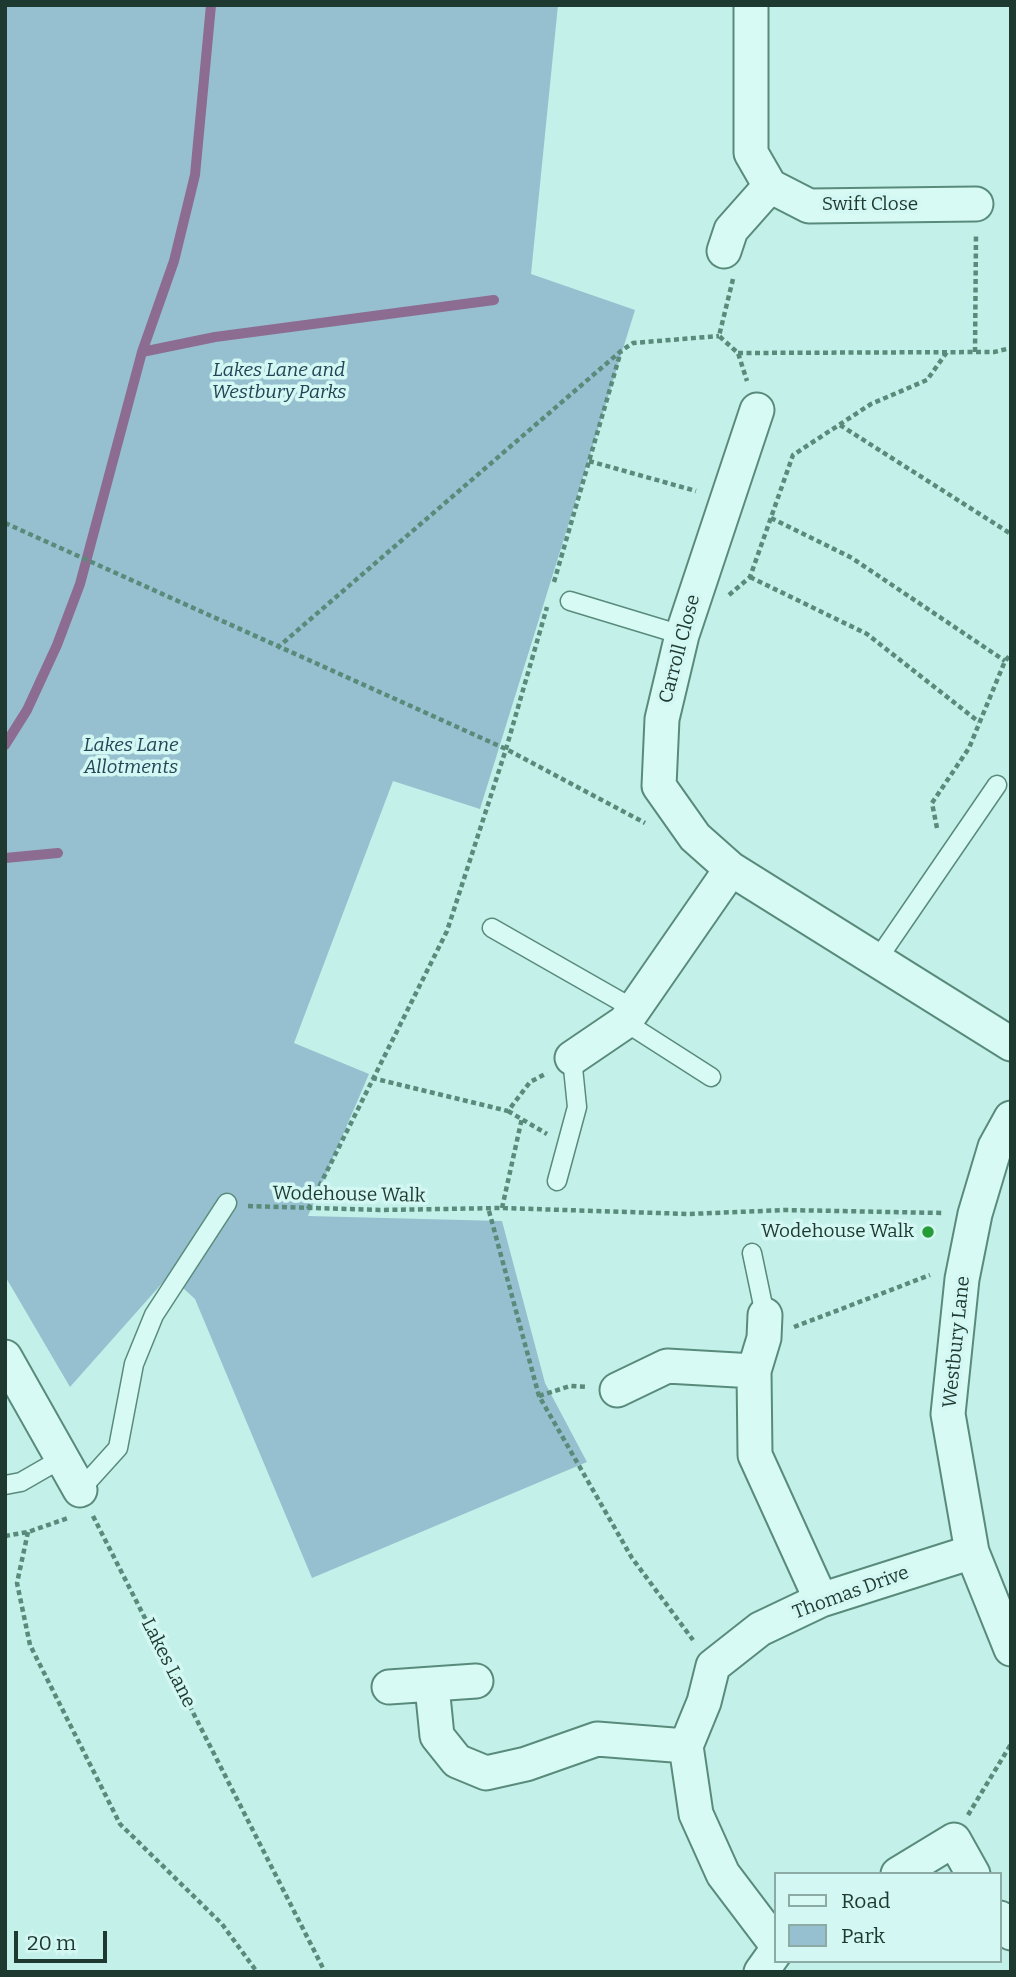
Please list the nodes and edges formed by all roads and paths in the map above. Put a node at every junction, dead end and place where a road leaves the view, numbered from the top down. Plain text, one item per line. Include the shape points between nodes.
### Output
1 (751, 5) edge
2 (770, 186) junction
3 (976, 204) joint
4 (724, 251) joint
5 (719, 336) junction
6 (1011, 348) edge
7 (621, 351) junction
8 (947, 352) junction
9 (975, 352) junction
10 (738, 353) junction
11 (757, 410) joint
12 (840, 425) junction
13 (589, 461) junction
14 (727, 500) junction
15 (771, 517) junction
16 (5, 523) edge
17 (1011, 534) edge
18 (750, 577) junction
19 (696, 589) junction
20 (551, 592) dead end
21 (570, 601) dead end
22 (547, 605) dead end
23 (682, 635) junction
24 (277, 648) junction
25 (1011, 654) edge
26 (1005, 661) junction
27 (979, 722) junction
28 (506, 749) junction
29 (997, 785) dead end
30 (695, 837) junction
31 (930, 839) dead end
32 (731, 869) junction
33 (492, 928) dead end
34 (877, 960) junction
35 (630, 1015) junction
36 (1011, 1044) edge
37 (572, 1058) junction
38 (711, 1077) dead end
39 (372, 1078) junction
40 (509, 1111) junction
41 (522, 1118) junction
42 (1011, 1118) edge
43 (566, 1146) junction
44 (557, 1181) dead end
45 (227, 1203) joint
46 (502, 1208) junction
47 (308, 1209) junction
48 (489, 1210) junction
49 (975, 1214) junction
50 (752, 1253) dead end
51 (967, 1261) junction
52 (764, 1327) junction
53 (5, 1357) edge
54 (754, 1371) junction
55 (617, 1390) joint
56 (539, 1396) junction
57 (61, 1459) junction
58 (5, 1485) edge
59 (85, 1500) junction
60 (29, 1532) junction
61 (5, 1536) edge
62 (972, 1552) junction
63 (821, 1600) junction
64 (1011, 1649) edge
65 (713, 1666) junction
66 (476, 1681) dead end
67 (432, 1686) junction
68 (389, 1687) dead end
69 (1011, 1744) edge
70 (687, 1746) junction
71 (954, 1840) junction
72 (901, 1872) edge
73 (971, 1872) edge
74 (774, 1941) edge
75 (774, 1954) edge
76 (257, 1972) edge
77 (325, 1972) edge
78 (761, 1972) edge

1 - 2 street via 751,153
2 - 3 street, Swift Close via 809,206
2 - 4 street via 731,230
3 - 9 path
4 - 5 path via 736,268
5 - 7 path via 633,343
5 - 10 path
6 - 9 path
7 - 13 path
7 - 24 path
8 - 9 path
8 - 10 path
8 - 12 path via 927,380 871,404
10 - 11 path
11 - 14 street, Carroll Close
12 - 15 path via 793,455
12 - 17 path
13 - 14 path
13 - 20 path
14 - 19 street, Carroll Close
15 - 18 path
15 - 26 path via 852,558
16 - 24 path
18 - 19 path via 727,597
18 - 27 path via 867,634
19 - 23 street, Carroll Close
21 - 23 lane
22 - 28 path
23 - 30 street, Carroll Close via 662,719 659,786
24 - 28 path
25 - 26 path
26 - 27 path
27 - 31 path via 969,748 932,803 937,828
28 - 30 path via 666,834
28 - 39 path via 447,931
29 - 34 lane
30 - 32 street, Carroll Close
32 - 34 street, Carroll Close
32 - 35 street
33 - 35 lane
34 - 36 street, Carroll Close
35 - 37 street
35 - 38 lane
37 - 40 path via 530,1082
37 - 43 lane via 577,1107
39 - 40 path
39 - 47 path
40 - 41 path
41 - 43 path
41 - 46 path
42 - 49 street, Westbury Lane via 995,1147
43 - 44 lane
45 - 47 path, Wodehouse Walk
45 - 59 lane via 154,1315 134,1364 118,1448
46 - 48 path, Wodehouse Walk
46 - 49 path, Wodehouse Walk via 689,1214 785,1210
47 - 48 path, Wodehouse Walk
48 - 56 path
49 - 51 street, Westbury Lane
50 - 52 lane
51 - 52 path
51 - 62 street, Westbury Lane via 948,1414
52 - 54 street
53 - 57 street
54 - 55 street via 667,1366
54 - 63 street via 755,1455
55 - 56 path via 570,1386
56 - 65 path via 632,1558
57 - 58 lane via 21,1482
57 - 59 street
59 - 60 path
59 - 77 path, Lakes Lane
60 - 61 path
60 - 76 path via 18,1583 30,1645 120,1824 222,1924
62 - 63 street, Thomas Drive
62 - 64 street, Westbury Lane
63 - 65 street, Thomas Drive via 760,1629
65 - 70 street
66 - 67 street
67 - 68 street
67 - 70 street via 437,1736 457,1761 486,1773 597,1739
69 - 71 path
70 - 74 street via 696,1814 723,1874
71 - 72 street
71 - 73 street
75 - 78 street

